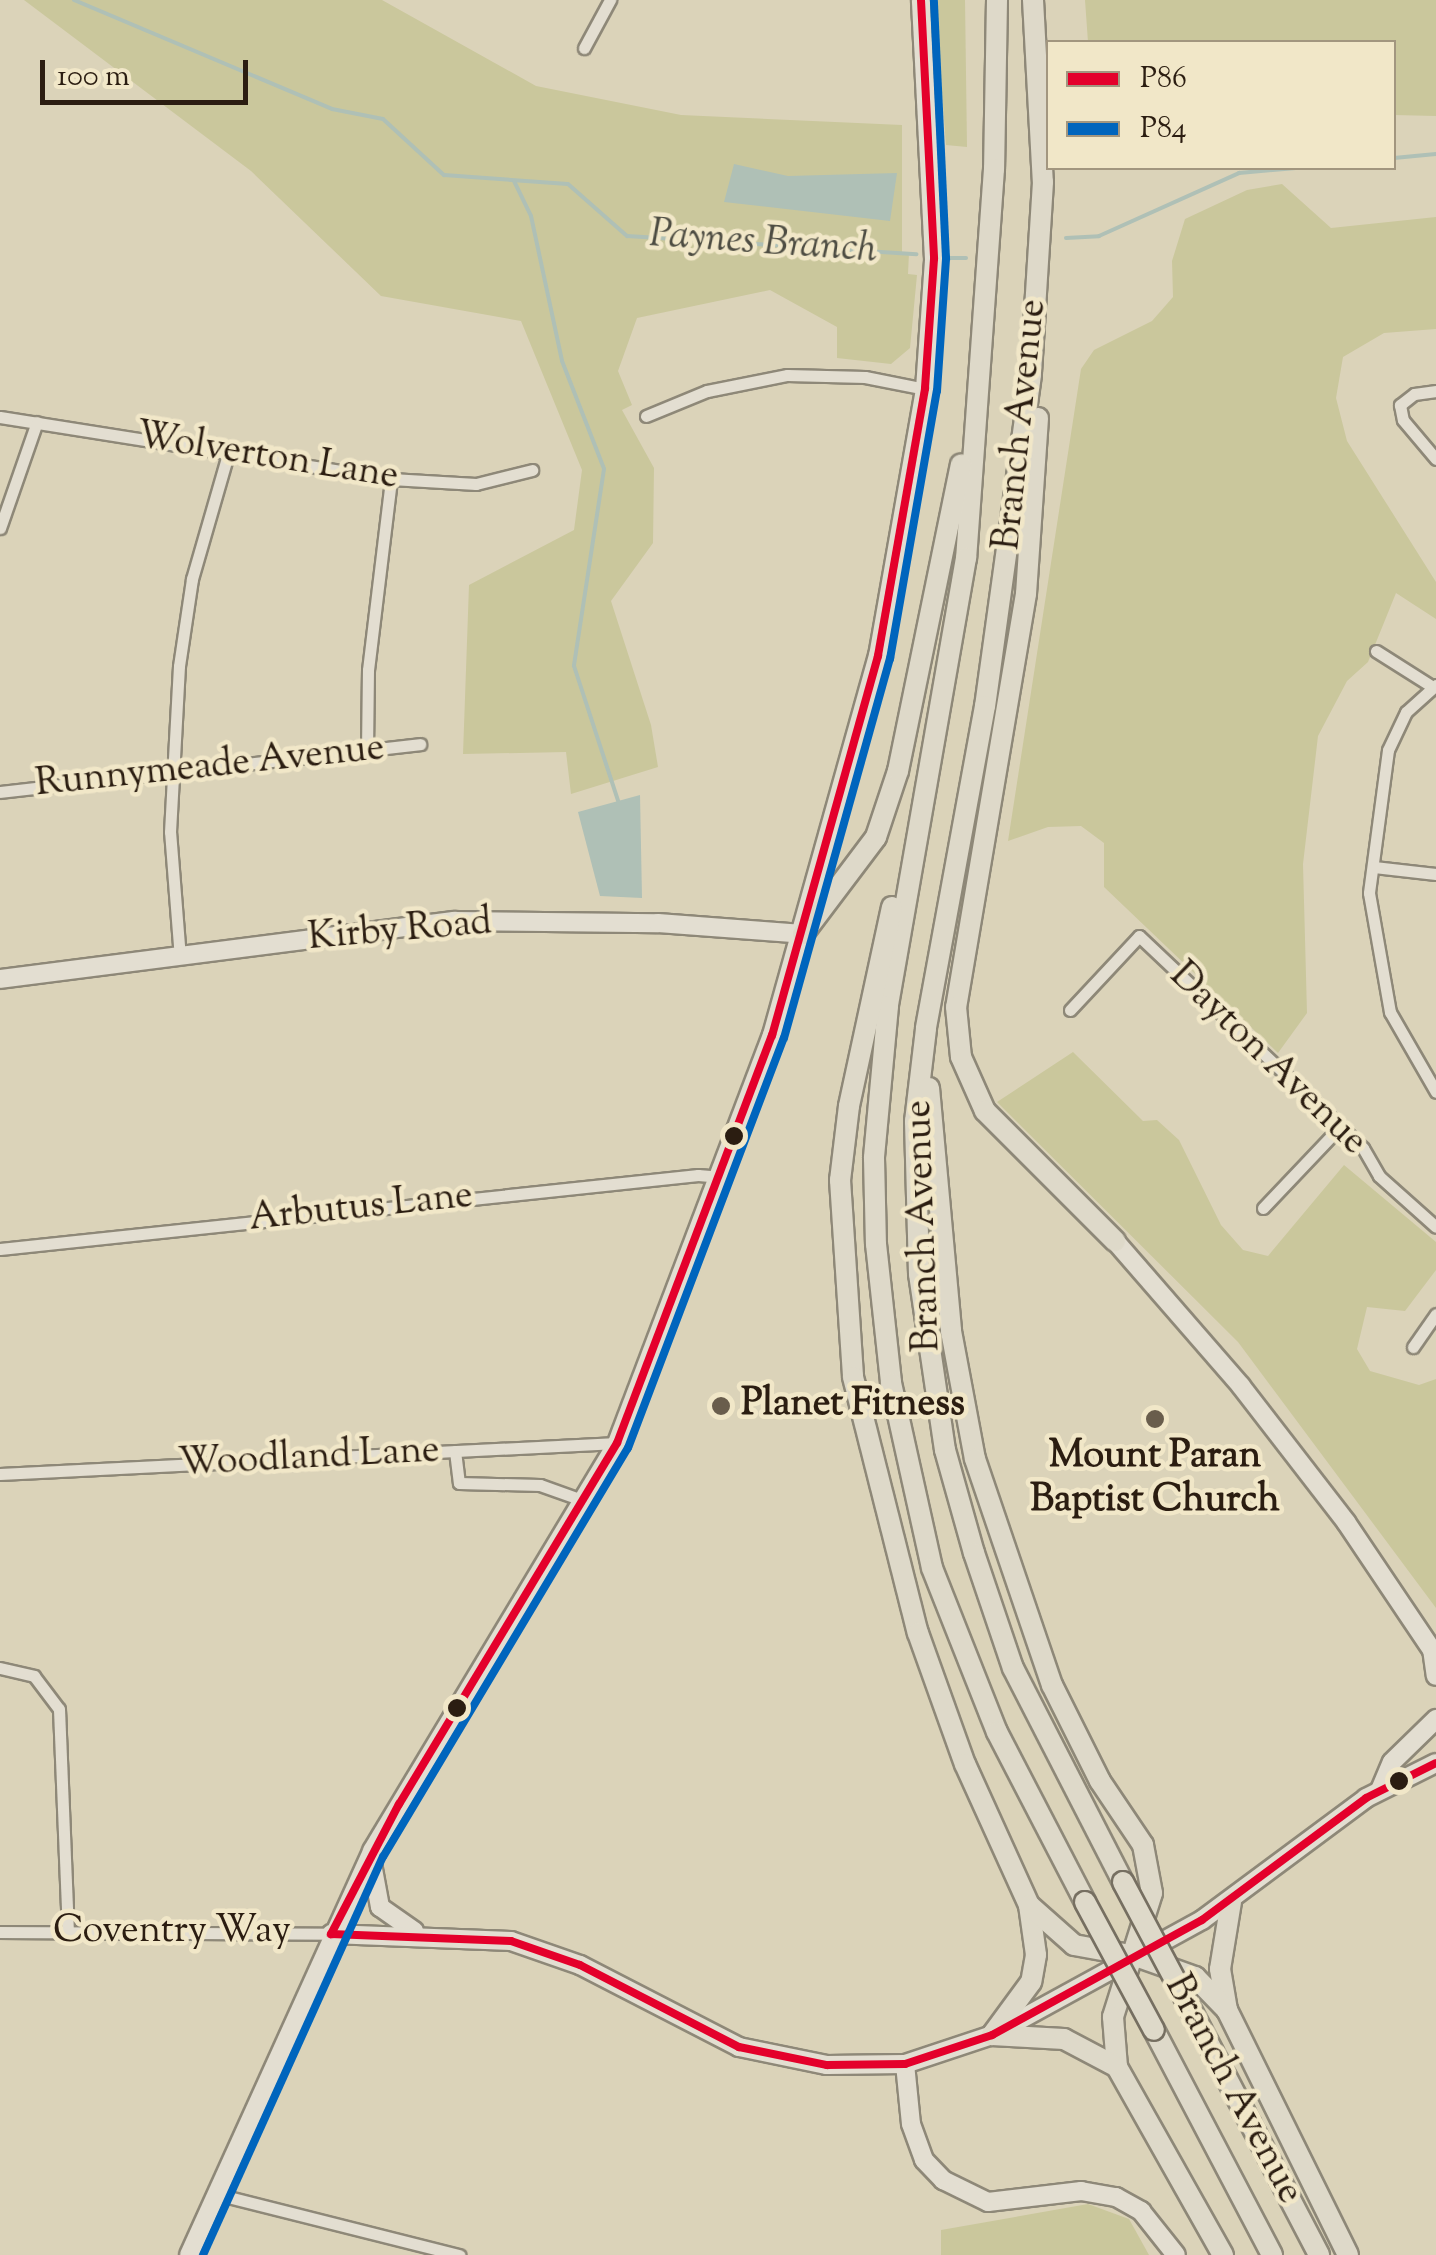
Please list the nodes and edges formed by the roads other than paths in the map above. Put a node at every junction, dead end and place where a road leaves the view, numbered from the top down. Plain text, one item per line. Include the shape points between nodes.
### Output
1 (610, 0) edge
2 (921, 0) edge
3 (997, 0) edge
4 (1033, 0) edge
5 (584, 48) dead end
6 (1040, 254) junction
7 (978, 368) junction
8 (925, 389) junction
9 (1436, 390) edge
10 (646, 416) dead end
11 (0, 417) edge
12 (37, 422) junction
13 (1434, 450) edge
14 (228, 454) junction
15 (532, 470) dead end
16 (392, 480) junction
17 (0, 528) edge
18 (1376, 652) dead end
19 (1434, 686) edge
20 (420, 744) dead end
21 (367, 751) junction
22 (174, 775) junction
23 (0, 792) edge
24 (923, 798) junction
25 (1374, 867) junction
26 (1436, 874) edge
27 (802, 934) junction
28 (180, 958) junction
29 (0, 979) edge
30 (1070, 1010) dead end
31 (926, 1029) junction
32 (1436, 1092) edge
33 (1340, 1127) junction
34 (722, 1178) junction
35 (1264, 1208) dead end
36 (1436, 1226) edge
37 (1115, 1241) joint
38 (0, 1249) edge
39 (1436, 1314) edge
40 (1413, 1347) dead end
41 (617, 1442) junction
42 (455, 1451) junction
43 (0, 1474) edge
44 (585, 1501) junction
45 (1434, 1653) edge
46 (0, 1668) edge
47 (1436, 1676) edge
48 (1436, 1719) edge
49 (1427, 1732) edge
50 (1436, 1763) edge
51 (1380, 1790) junction
52 (372, 1851) junction
53 (1232, 1902) junction
54 (1029, 1905) junction
55 (0, 1932) edge
56 (68, 1933) junction
57 (332, 1934) junction
58 (419, 1934) junction
59 (1136, 1956) junction
60 (1227, 2010) junction
61 (992, 2035) junction
62 (905, 2064) junction
63 (1116, 2067) junction
64 (216, 2194) junction
65 (189, 2255) edge
66 (460, 2255) edge
67 (1176, 2255) edge
68 (1224, 2255) edge
69 (1272, 2255) edge
70 (1319, 2255) edge
71 (1348, 2255) edge

1 - 5 street
2 - 8 main road via 934,259
3 - 7 highway, Branch Avenue via 994,169
4 - 6 highway, Branch Avenue via 1042,121
6 - 31 highway, Branch Avenue via 1005,577
6 - 37 highway via 1042,368 1026,594 956,1007 961,1058 985,1111
7 - 24 highway, Branch Avenue via 966,558
7 - 27 highway via 898,771 876,837
8 - 10 street via 865,377 787,375 707,391
8 - 27 main road via 878,656
9 - 13 street via 1400,405 1403,420
11 - 12 street, Wolverton Lane
12 - 14 street, Wolverton Lane
12 - 17 street
14 - 16 street, Wolverton Lane
14 - 22 street via 185,614
15 - 16 street, Wolverton Lane via 480,484
16 - 21 street via 370,644
18 - 19 street
19 - 25 street via 1406,712 1388,750
20 - 21 street, Runnymeade Avenue
21 - 22 street, Runnymeade Avenue
22 - 23 street, Runnymeade Avenue
22 - 28 street via 170,832
24 - 54 highway via 880,947 848,1106 840,1180 854,1377 918,1633 965,1764
24 - 69 highway, Branch Avenue, bridge via 890,990 874,1158 891,1383 932,1568 997,1732
25 - 26 street
25 - 32 street via 1369,892 1383,986 1396,1028
27 - 28 main road, Kirby Road via 658,923 454,920
27 - 34 main road
28 - 29 main road, Kirby Road
30 - 33 street, Dayton Avenue via 1139,936
31 - 59 highway via 951,1331 975,1459 1052,1685 1100,1782 1143,1845 1152,1893
31 - 70 highway, Branch Avenue, bridge via 915,1121 920,1274 945,1450 1014,1668
33 - 35 street
33 - 36 street, Dayton Avenue via 1379,1176
34 - 38 street, Arbutus Lane via 698,1175
34 - 41 main road
37 - 45 main road via 1241,1386 1346,1522
39 - 40 street
41 - 42 street, Woodland Lane
41 - 44 main road
42 - 43 street, Woodland Lane
42 - 44 street via 459,1484 540,1485
44 - 52 main road
45 - 47 main road
46 - 56 street via 34,1676 59,1710
48 - 49 main road, Coventry Way
49 - 51 main road, Coventry Way via 1392,1762
50 - 51 main road, Coventry Way
51 - 53 main road, Coventry Way
52 - 57 main road
52 - 58 main road via 369,1872 380,1908
53 - 59 main road, Coventry Way
53 - 60 highway via 1220,1969
54 - 59 highway via 1074,1945
54 - 61 highway via 1036,1955 1032,1982
55 - 56 street, Coventry Way
56 - 57 street, Coventry Way
57 - 58 main road, Coventry Way
57 - 64 main road
58 - 62 main road, Coventry Way via 490,1937 544,1951 722,2040 769,2055 837,2066
59 - 60 highway via 1195,1977
59 - 61 main road, Coventry Way
59 - 63 highway via 1113,2017
60 - 71 highway
61 - 62 main road, Coventry Way
61 - 63 highway via 1064,2039
62 - 67 main road via 911,2124 924,2160 943,2180 988,2202 1081,2191 1116,2197 1141,2211
63 - 68 highway
64 - 65 main road
64 - 66 street

